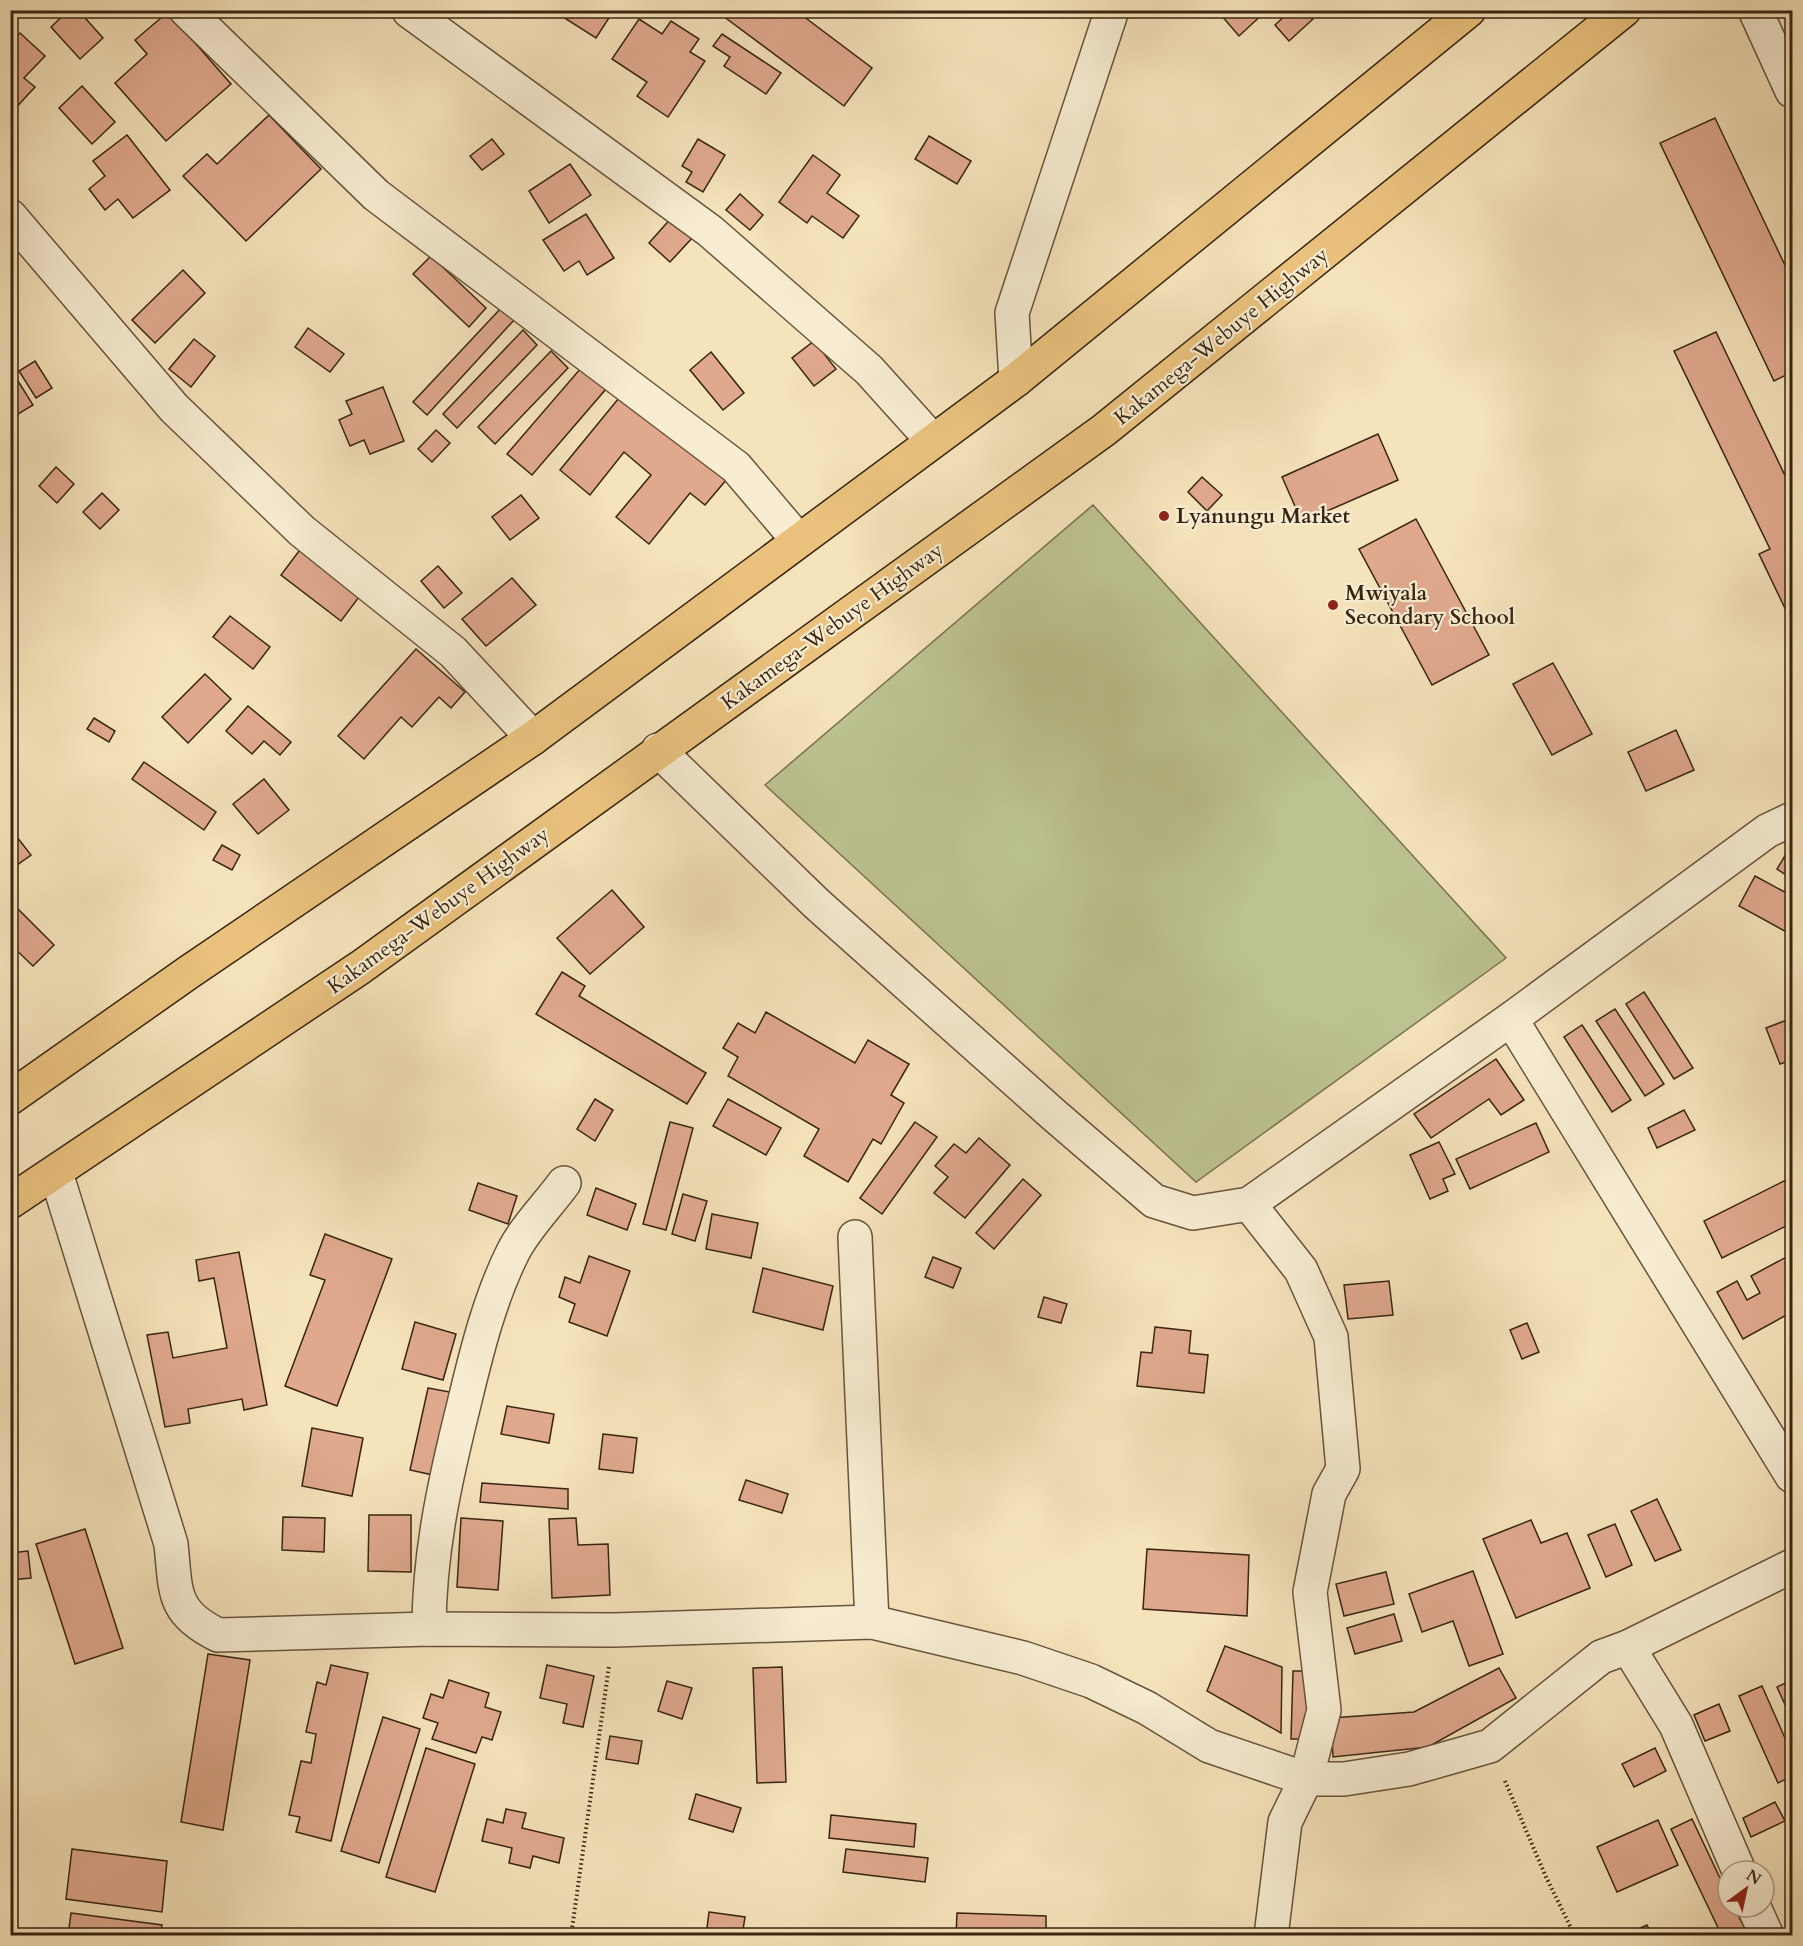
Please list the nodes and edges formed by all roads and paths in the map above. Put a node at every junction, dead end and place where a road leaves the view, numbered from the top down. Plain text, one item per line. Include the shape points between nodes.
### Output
1 (186, 10) edge
2 (1112, 10) edge
3 (1469, 10) edge
4 (1624, 10) edge
5 (1755, 10) edge
6 (409, 11) edge
7 (1792, 92) edge
8 (10, 216) edge
9 (1016, 380) junction
10 (933, 441) junction
11 (798, 540) junction
12 (533, 738) junction
13 (658, 750) junction
14 (1792, 819) edge
15 (1511, 1019) junction
16 (10, 1098) edge
17 (56, 1173) junction
18 (564, 1183) dead end
19 (10, 1202) edge
20 (1249, 1204) junction
21 (855, 1238) dead end
22 (1792, 1476) edge
23 (1792, 1566) edge
24 (872, 1622) junction
25 (429, 1629) junction
26 (614, 1630) junction
27 (1628, 1647) junction
28 (1490, 1746) junction
29 (1306, 1779) junction
30 (1734, 1859) edge
31 (1760, 1919) edge
32 (571, 1935) edge
33 (1271, 1935) edge
34 (1575, 1935) edge
35 (1767, 1935) edge

1 - 11 street via 376,195 736,466
2 - 9 street via 1012,314
3 - 9 highway
4 - 13 highway, Kakamega-Webuye Highway via 1104,430
5 - 7 street
6 - 10 street via 710,231 869,370
8 - 12 street via 174,408 302,531 453,652
9 - 10 highway
10 - 11 highway
11 - 12 highway
12 - 16 highway
13 - 17 highway, Kakamega-Webuye Highway via 361,967
13 - 20 street via 817,904 1154,1201 1193,1213
14 - 15 street via 1767,831
15 - 20 street
15 - 22 street
17 - 19 highway, Kakamega-Webuye Highway
17 - 25 street via 171,1544 177,1596 185,1614 218,1635
18 - 25 street via 514,1251 483,1332 450,1460 429,1578
20 - 29 street via 1301,1270 1331,1336 1339,1403 1343,1469 1329,1494 1310,1592 1324,1710
21 - 24 street
23 - 27 street
24 - 26 street
24 - 29 street via 1023,1658 1091,1681 1147,1708 1209,1746
25 - 26 street
26 - 32 path
27 - 28 street via 1601,1657
27 - 30 street via 1676,1725
28 - 29 street via 1409,1769 1344,1779
28 - 34 path
29 - 33 street via 1285,1822
31 - 35 street

